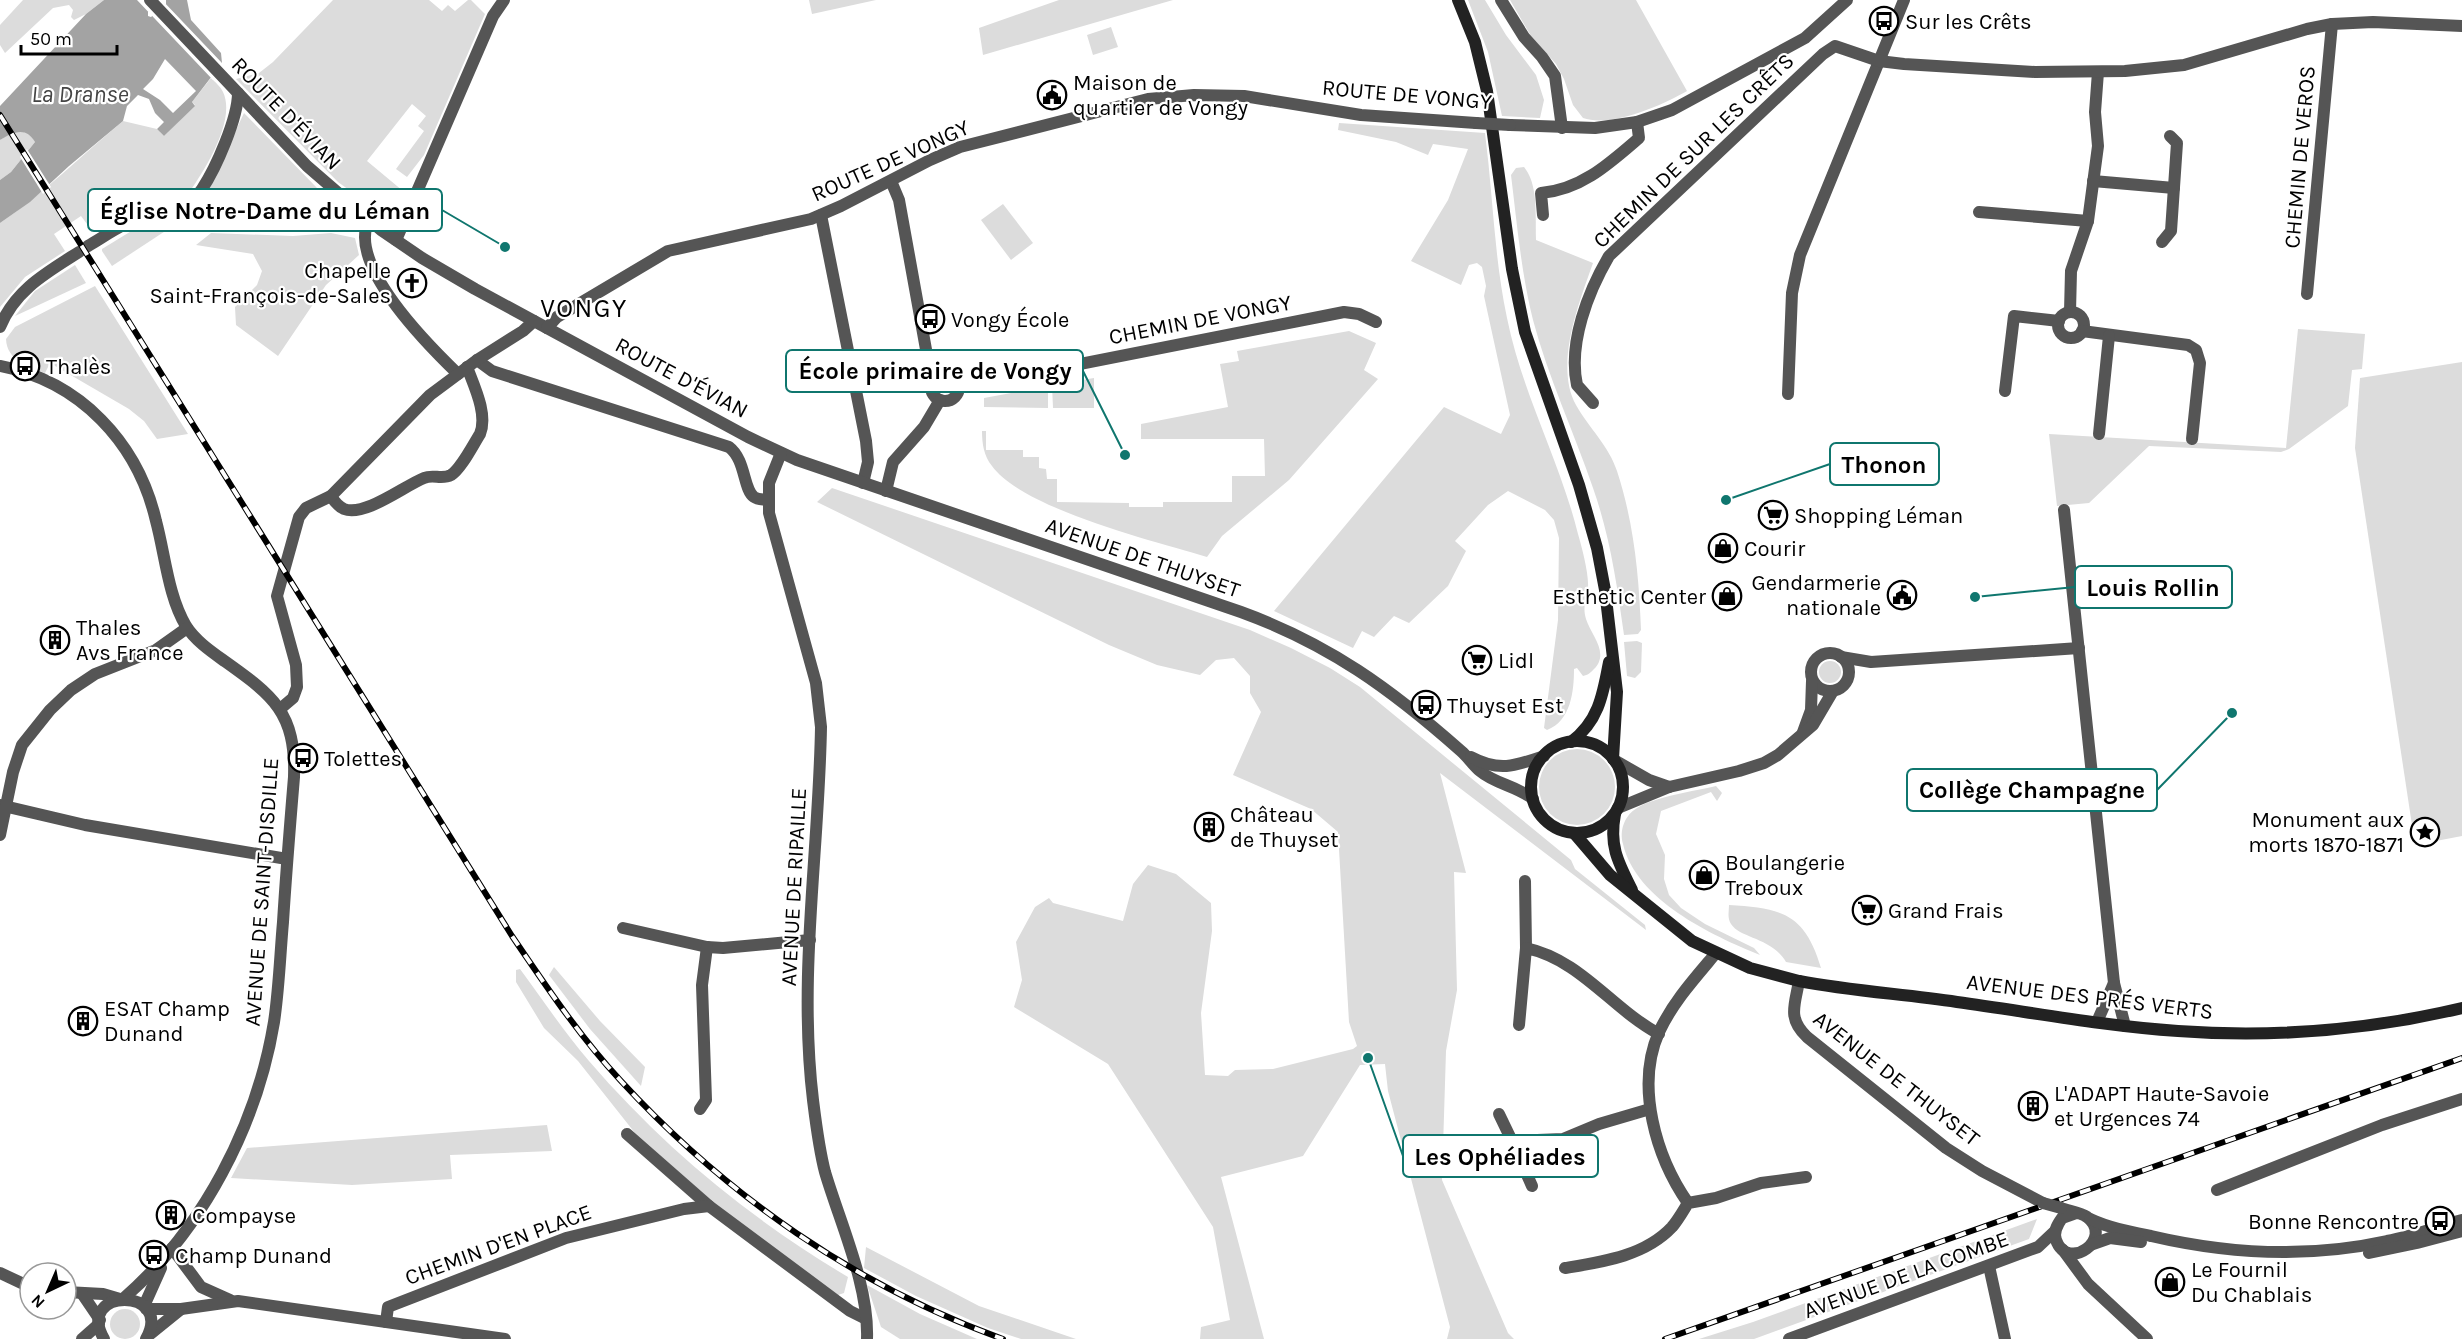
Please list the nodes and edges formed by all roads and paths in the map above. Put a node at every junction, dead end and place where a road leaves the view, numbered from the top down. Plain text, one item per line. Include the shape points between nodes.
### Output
1 (150, 0) edge
2 (504, 0) edge
3 (1458, 0) edge
4 (1501, 0) edge
5 (1847, 0) edge
6 (1904, 0) edge
7 (2332, 24) junction
8 (2462, 26) edge
9 (1880, 61) junction
10 (2098, 72) junction
11 (238, 99) junction
12 (1637, 122) junction
13 (1562, 128) junction
14 (2170, 136) dead end
15 (891, 181) junction
16 (2093, 181) junction
17 (2174, 188) junction
18 (345, 201) junction
19 (1979, 212) dead end
20 (178, 213) junction
21 (821, 215) junction
22 (1544, 215) dead end
23 (369, 220) junction
24 (2088, 221) junction
25 (396, 240) junction
26 (2162, 242) dead end
27 (2307, 294) dead end
28 (2070, 312) junction
29 (534, 321) junction
30 (2059, 321) junction
31 (1376, 322) dead end
32 (0, 327) edge
33 (547, 328) junction
34 (2082, 331) junction
35 (2109, 336) junction
36 (0, 366) edge
37 (467, 367) junction
38 (937, 376) junction
39 (959, 385) junction
40 (2005, 391) dead end
41 (1788, 394) dead end
42 (940, 400) junction
43 (1593, 403) dead end
44 (2099, 434) dead end
45 (2192, 439) dead end
46 (781, 453) junction
47 (863, 483) junction
48 (886, 491) junction
49 (331, 496) junction
50 (768, 500) junction
51 (2064, 510) dead end
52 (188, 628) junction
53 (2079, 648) junction
54 (1610, 649) junction
55 (1841, 657) junction
56 (1871, 662) junction
57 (1848, 676) junction
58 (1812, 681) junction
59 (1833, 691) junction
60 (280, 709) junction
61 (1801, 736) junction
62 (1571, 742) junction
63 (1464, 753) junction
64 (1544, 756) junction
65 (1614, 759) junction
66 (1669, 787) junction
67 (1533, 799) junction
68 (3, 806) edge
69 (1617, 811) junction
70 (1574, 833) junction
71 (0, 835) edge
72 (287, 860) junction
73 (1525, 881) dead end
74 (1632, 891) junction
75 (623, 928) dead end
76 (810, 940) junction
77 (706, 947) junction
78 (1526, 948) junction
79 (1716, 953) junction
80 (1799, 981) junction
81 (2114, 983) junction
82 (2462, 1008) edge
83 (2097, 1022) junction
84 (1518, 1025) dead end
85 (2125, 1026) junction
86 (1659, 1034) junction
87 (2462, 1099) edge
88 (700, 1109) dead end
89 (1650, 1109) junction
90 (1499, 1114) dead end
91 (627, 1134) dead end
92 (1512, 1141) junction
93 (1806, 1177) dead end
94 (1532, 1186) dead end
95 (2217, 1190) dead end
96 (1688, 1203) junction
97 (709, 1206) junction
98 (2056, 1211) junction
99 (2076, 1213) junction
100 (2090, 1220) junction
101 (2462, 1220) edge
102 (2056, 1229) junction
103 (2462, 1231) edge
104 (2038, 1247) junction
105 (2090, 1247) junction
106 (172, 1248) junction
107 (2062, 1249) junction
108 (1989, 1266) junction
109 (1565, 1268) dead end
110 (0, 1273) edge
111 (2080, 1273) junction
112 (18, 1281) edge
113 (78, 1293) edge
114 (83, 1294) junction
115 (122, 1299) junction
116 (231, 1301) junction
117 (145, 1308) junction
118 (181, 1309) junction
119 (100, 1322) junction
120 (386, 1322) junction
121 (867, 1322) junction
122 (147, 1338) edge
123 (82, 1339) edge
124 (104, 1339) edge
125 (505, 1339) edge
126 (867, 1339) edge
127 (874, 1339) edge
128 (1789, 1339) edge
129 (2005, 1339) edge
130 (2147, 1339) edge

1 - 11 street, ROUTE D'ÉVIAN
2 - 25 street via 493,16
3 - 54 main road via 1475,42 1489,99 1522,322 1592,527 1605,591
4 - 13 street via 1555,76
5 - 12 street, ROUTE DE VONGY via 1817,30 1787,50 1672,110
6 - 9 street
7 - 8 street
7 - 10 street via 2184,66
7 - 27 street, CHEMIN DE VEROS
9 - 10 street via 1990,70
9 - 41 street via 1800,255 1792,293
9 - 43 street, CHEMIN DE SUR LES CRÊTS via 1834,46 1609,256 1590,296 1576,349 1577,385
10 - 16 street via 2098,146
11 - 18 street, ROUTE D'ÉVIAN
11 - 20 street via 235,119 206,183
12 - 13 street, ROUTE DE VONGY
12 - 22 street via 1639,138 1614,160 1566,189 1541,193
13 - 15 street, ROUTE DE VONGY, bridge via 1361,116 1244,96 1169,96 960,147
14 - 17 street via 2177,143
15 - 21 street, ROUTE DE VONGY
15 - 38 street via 899,200 927,355
16 - 17 street
16 - 24 street
17 - 26 street via 2171,231
18 - 20 street via 331,212 315,216
18 - 23 street, ROUTE D'ÉVIAN
19 - 24 street
20 - 32 street via 140,218 84,249 24,290
21 - 33 street, ROUTE DE VONGY via 668,250 556,317
21 - 47 street via 866,441 868,462
23 - 25 street, ROUTE D'ÉVIAN
23 - 37 street via 364,238 382,288 419,335
24 - 28 street via 2071,271
25 - 29 street, ROUTE D'ÉVIAN
28 - 30 street
28 - 34 street via 2082,318
29 - 33 street, ROUTE D'ÉVIAN
29 - 37 street
30 - 34 street via 2059,330 2066,337 2075,337
30 - 40 street via 2014,316
31 - 39 street, CHEMIN DE VONGY via 1344,312
33 - 46 street, ROUTE D'ÉVIAN
34 - 35 street
35 - 44 street
35 - 45 street via 2188,345 2196,350 2200,363
36 - 52 street via 41,378 77,398 122,443 151,502 175,601
37 - 49 street via 422,402
37 - 49 street via 482,427 453,474 444,478 428,476 379,503 354,509 339,506
37 - 50 street via 492,370 723,444 739,457 750,492 757,499
38 - 39 street via 951,374
38 - 42 street via 932,389
39 - 42 street via 954,398
42 - 48 street via 924,428 893,462
46 - 47 street, AVENUE DE THUYSET
46 - 50 street, AVENUE DE RIPAILLE via 771,476
47 - 48 street, AVENUE DE THUYSET
48 - 63 street, AVENUE DE THUYSET via 1289,631 1379,683
49 - 60 street via 306,508 298,517 277,591 297,673 295,694
50 - 76 street, AVENUE DE RIPAILLE via 773,535 820,705
51 - 53 street
52 - 60 street via 201,644 263,690
52 - 68 street via 156,650 95,674 60,700 22,745
53 - 56 street
53 - 81 street
54 - 62 main road via 1599,708 1587,728
54 - 65 main road via 1617,692
55 - 56 street
55 - 57 street via 1847,664
55 - 58 street via 1828,652 1819,656 1811,667
56 - 57 street
57 - 59 street via 1842,687
58 - 59 street via 1819,688
58 - 61 street via 1811,710
59 - 61 street via 1819,718
60 - 72 street, AVENUE DE SAINT-DISDILLE via 294,753
61 - 66 street via 1757,766
62 - 64 main road
62 - 65 main road via 1594,745
63 - 64 street, AVENUE DE THUYSET via 1500,767
63 - 67 street, AVENUE DE THUYSET via 1486,775
64 - 67 main road via 1533,776
65 - 66 street via 1642,777
65 - 69 main road via 1623,781
66 - 69 street
67 - 70 main road via 1548,822
68 - 71 street
68 - 72 street via 76,824
69 - 70 main road via 1597,829
69 - 74 main road via 1612,836 1614,852
70 - 74 main road via 1610,875
72 - 106 street, AVENUE DE SAINT-DISDILLE via 275,1016 258,1089 231,1155
73 - 78 street
74 - 79 main road via 1681,933
75 - 77 street
76 - 77 street
76 - 121 street, AVENUE DE RIPAILLE via 808,1040 817,1129
77 - 88 street via 702,985 706,1100
78 - 84 street
78 - 86 street via 1558,958 1577,970 1642,1025
79 - 80 main road, AVENUE DES PRÉS VERTS via 1758,971
79 - 86 street via 1676,1002
80 - 83 main road, AVENUE DES PRÉS VERTS
80 - 98 street, AVENUE DE THUYSET, bridge via 1793,1015 1798,1028 1929,1135 1982,1171
81 - 83 street
81 - 85 street
82 - 85 main road, AVENUE DES PRÉS VERTS via 2395,1022 2299,1032 2200,1032
83 - 85 main road, AVENUE DES PRÉS VERTS
86 - 89 street via 1652,1057
87 - 95 street via 2382,1125
89 - 92 street via 1563,1139
89 - 96 street via 1666,1164
90 - 92 street
91 - 97 street
92 - 94 street
93 - 96 street via 1761,1183
96 - 109 street via 1672,1227 1640,1249 1620,1258
97 - 120 street, CHEMIN D'EN PLACE via 566,1238 388,1307
97 - 121 street
98 - 99 street, AVENUE DE THUYSET
98 - 102 street
99 - 100 street
99 - 102 street via 2065,1216
100 - 101 street via 2193,1245 2290,1252 2389,1241
100 - 105 street via 2096,1233
102 - 104 street, AVENUE DE LA COMBE
102 - 107 street
103 - 105 street via 2381,1251 2306,1258 2211,1254 2119,1238 2105,1239
104 - 107 street, AVENUE DE LA COMBE
104 - 108 street, AVENUE DE LA COMBE
105 - 107 street via 2075,1254
105 - 111 street
106 - 115 street, AVENUE DE SAINT-DISDILLE
106 - 116 street via 201,1287
106 - 117 street via 152,1285
107 - 111 street
108 - 128 street, AVENUE DE LA COMBE
108 - 129 street
110 - 112 street
111 - 130 street
113 - 114 street
114 - 115 street
114 - 119 street
115 - 117 street via 135,1300
115 - 119 street, AVENUE DE SAINT-DISDILLE via 107,1305
116 - 118 street
116 - 120 street
117 - 118 street
117 - 122 street via 151,1320
118 - 122 street
119 - 123 street
119 - 124 street
120 - 125 street
121 - 126 street, AVENUE DE RIPAILLE
121 - 127 street, AVENUE DE RIPAILLE

